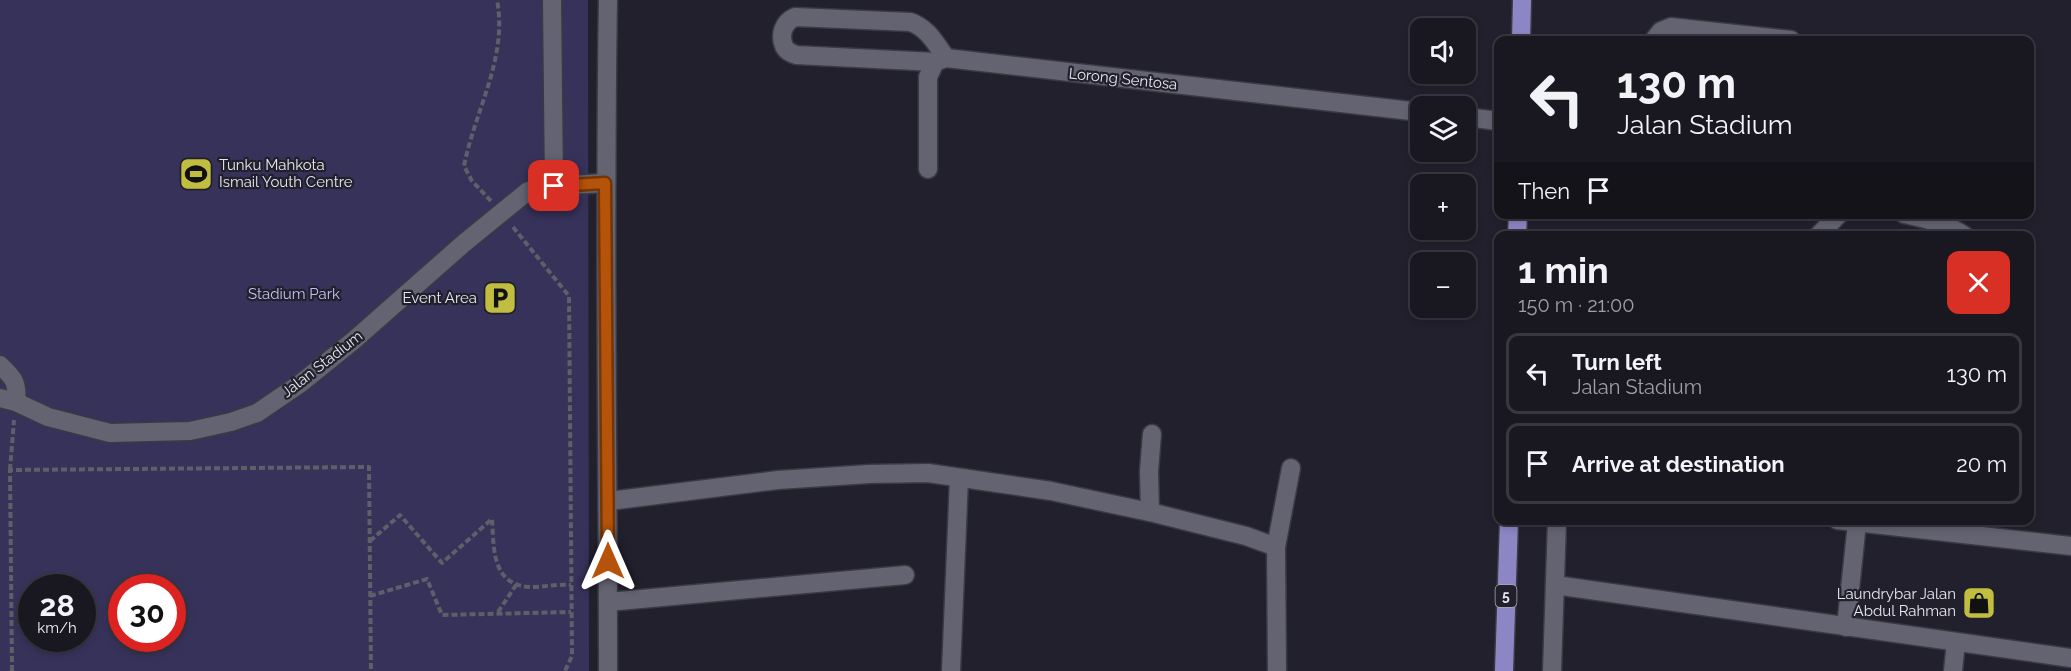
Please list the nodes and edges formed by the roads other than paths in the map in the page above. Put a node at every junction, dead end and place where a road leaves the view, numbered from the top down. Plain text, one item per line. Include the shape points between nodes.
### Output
1 (552, 0) edge
2 (608, 0) edge
3 (1522, 0) edge
4 (1521, 36) edge
5 (1657, 36) edge
6 (1754, 36) edge
7 (940, 60) junction
8 (1410, 111) edge
9 (1476, 118) edge
10 (1494, 120) edge
11 (928, 169) dead end
12 (605, 183) junction
13 (554, 186) junction
14 (1834, 219) edge
15 (1927, 219) edge
16 (1823, 231) edge
17 (1958, 231) edge
18 (0, 365) edge
19 (8, 400) edge
20 (1152, 434) dead end
21 (1291, 468) dead end
22 (959, 478) junction
23 (609, 501) junction
24 (1150, 512) junction
25 (1509, 525) edge
26 (1557, 525) edge
27 (1857, 525) edge
28 (1876, 525) edge
29 (2071, 546) edge
30 (1276, 547) junction
31 (905, 575) dead end
32 (1555, 585) junction
33 (608, 602) junction
34 (1846, 627) junction
35 (1956, 642) junction
36 (2071, 658) edge
37 (608, 671) edge
38 (951, 671) edge
39 (1277, 671) edge
40 (1504, 671) edge
41 (1552, 671) edge
42 (1953, 671) edge

1 - 13 street
2 - 12 street
3 - 4 main road
5 - 6 street via 1671,27
7 - 7 street, Lorong Sentosa via 795,55 783,45 783,26 795,17 910,22 926,31
7 - 8 street, Lorong Sentosa
7 - 11 street via 928,77
9 - 10 street
12 - 13 street, Jalan Stadium
12 - 23 street
13 - 19 street, Jalan Stadium via 528,191 336,355 257,413 190,431 110,434 48,417
14 - 16 street
15 - 17 street
18 - 19 street via 13,377 17,390
20 - 24 street
21 - 30 street
22 - 23 street via 928,473 869,474 778,480
22 - 24 street via 1051,491
22 - 38 street
23 - 33 street
24 - 30 street
25 - 40 main road, 5
26 - 32 street
27 - 34 street
28 - 29 street
30 - 39 street
31 - 33 street
32 - 34 street
32 - 41 street
33 - 37 street
34 - 35 street
35 - 36 street
35 - 42 street

